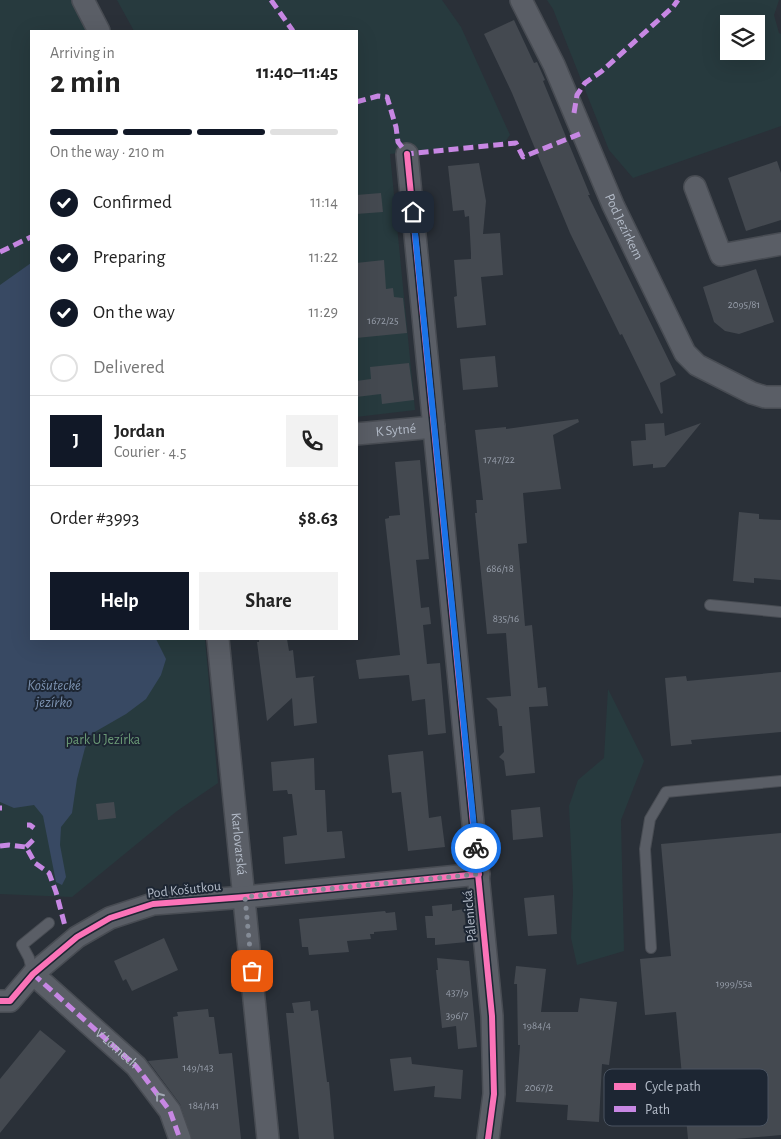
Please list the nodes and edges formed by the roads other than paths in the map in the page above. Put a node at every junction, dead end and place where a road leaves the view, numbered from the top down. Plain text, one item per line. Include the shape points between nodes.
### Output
1 (83, 0) edge
2 (521, 0) edge
3 (98, 30) edge
4 (407, 154) dead end
5 (695, 187) dead end
6 (781, 244) edge
7 (781, 397) edge
8 (434, 427) junction
9 (358, 434) edge
10 (710, 605) dead end
11 (781, 612) edge
12 (218, 640) edge
13 (781, 781) edge
14 (479, 874) junction
15 (245, 897) junction
16 (49, 924) dead end
17 (651, 948) dead end
18 (32, 974) junction
19 (5, 1001) edge
20 (180, 1139) edge
21 (268, 1139) edge
22 (488, 1139) edge

1 - 3 street
2 - 7 street, Pod Jezírkem via 554,65 613,205 685,353 697,365 752,393
4 - 8 street, Pálenická
5 - 6 street via 721,255
8 - 9 street, K Sytné
8 - 14 street, Pálenická
10 - 11 lane
12 - 15 street, Karlovarská
13 - 17 lane via 666,792 650,819 645,849
14 - 15 street, Pod Košutkou
14 - 22 street, Pálenická via 492,1016 494,1094
15 - 18 street, Pod Košutkou via 153,904 110,918 77,937
15 - 21 street, Karlovarská
16 - 18 lane via 22,945
18 - 19 street, Pod Košutkou
20 -> 18 street, V Lomech via 170,1111 136,1066

